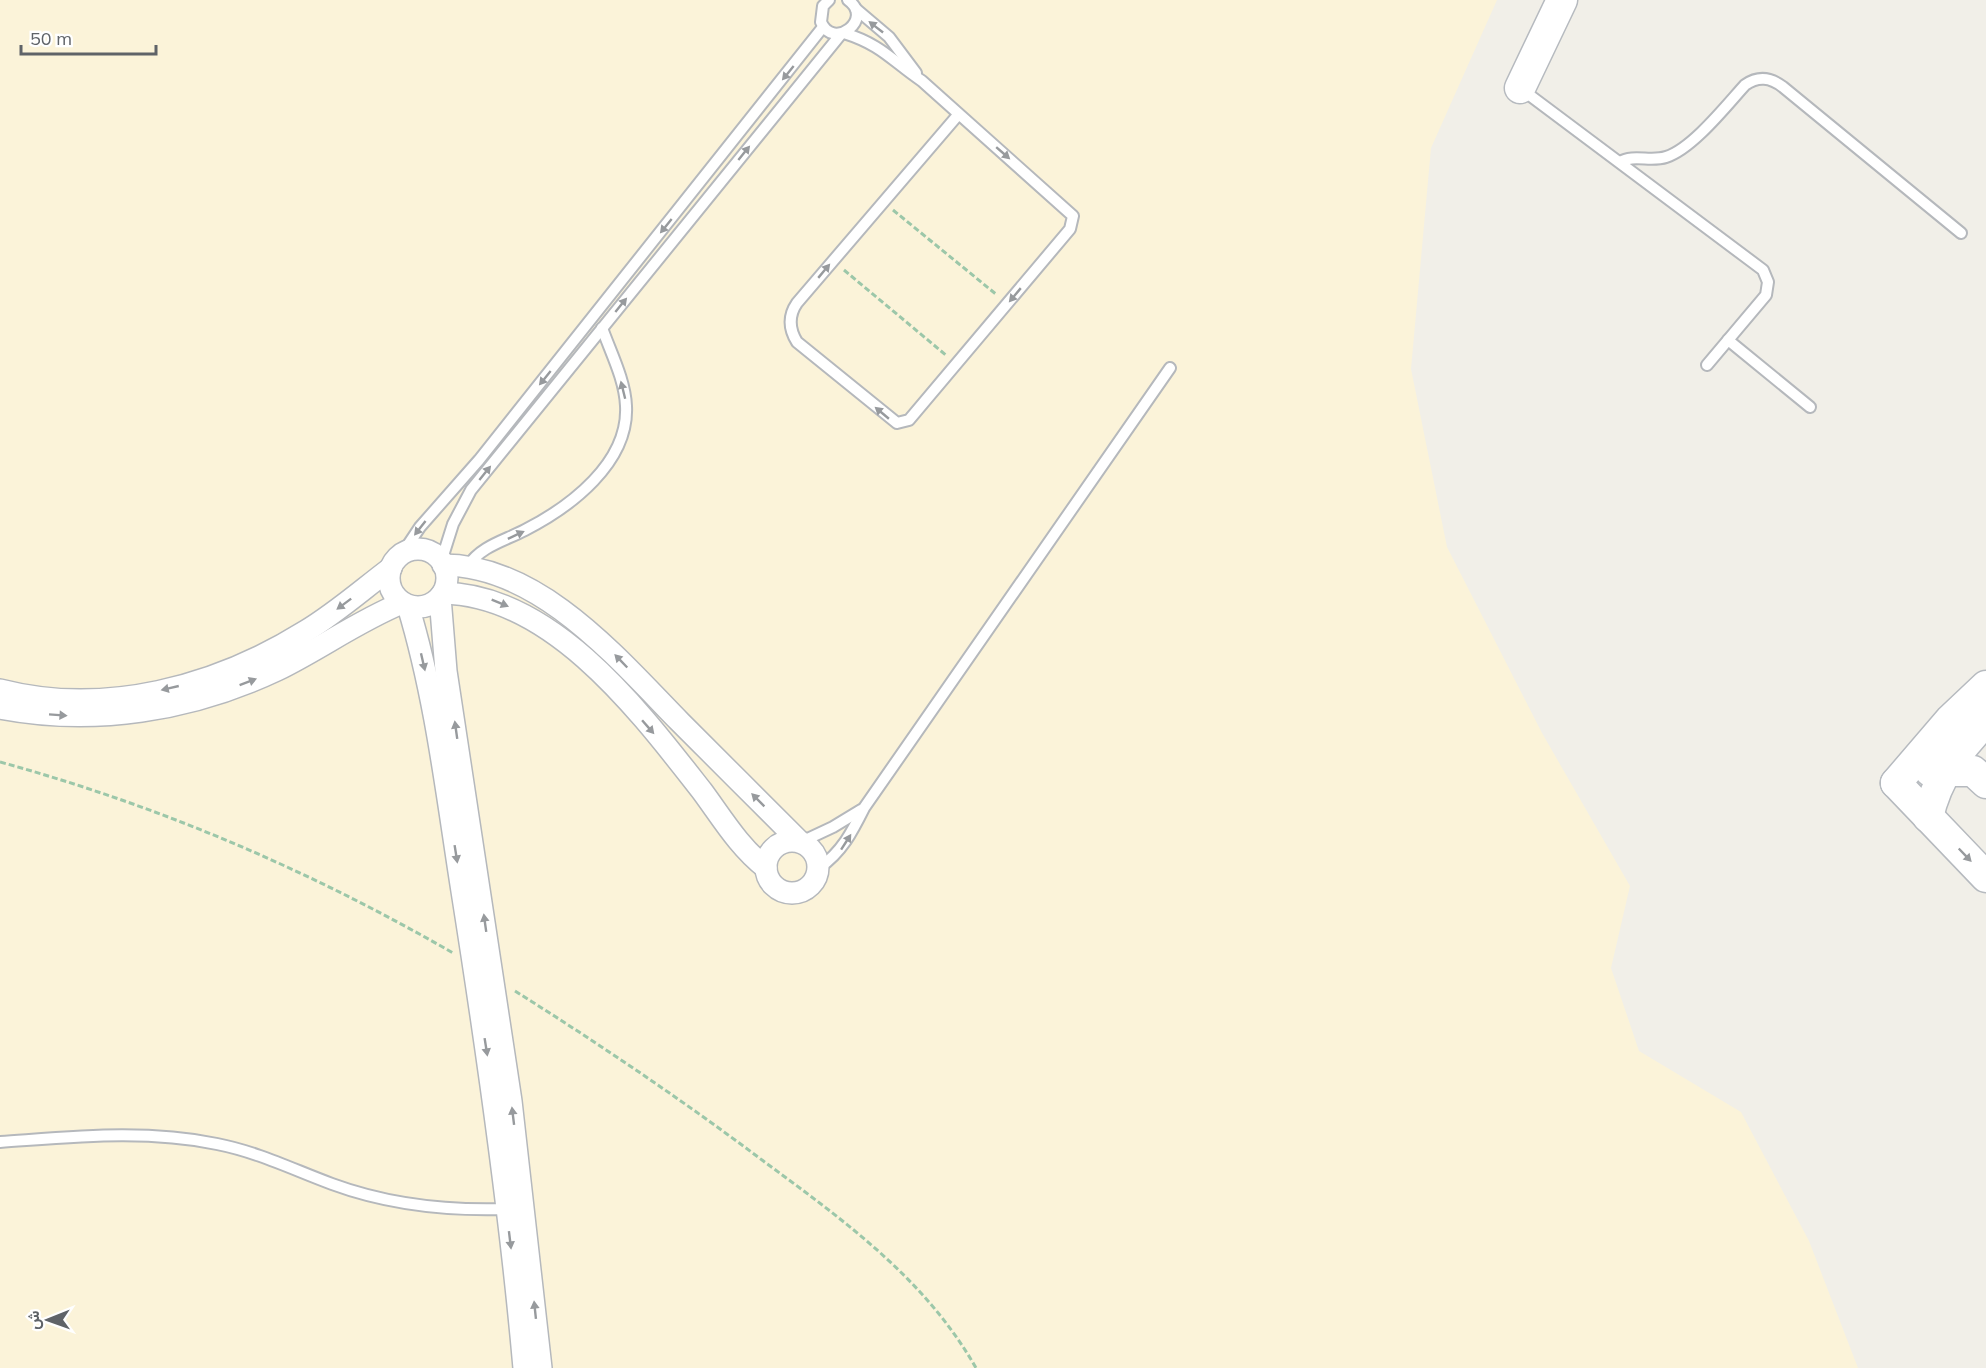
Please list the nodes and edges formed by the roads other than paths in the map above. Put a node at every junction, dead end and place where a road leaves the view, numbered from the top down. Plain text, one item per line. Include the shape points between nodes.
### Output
1 (814, 0) edge
2 (829, 0) edge
3 (848, 0) edge
4 (1562, 0) edge
5 (856, 9) junction
6 (820, 14) junction
7 (823, 27) junction
8 (843, 33) junction
9 (922, 81) junction
10 (1520, 88) joint
11 (958, 115) junction
12 (1620, 162) junction
13 (1960, 233) dead end
14 (602, 328) junction
15 (1728, 340) junction
16 (1707, 365) dead end
17 (1170, 368) dead end
18 (1810, 408) dead end
19 (396, 561) junction
20 (442, 563) junction
21 (468, 566) junction
22 (442, 595) junction
23 (405, 604) junction
24 (1986, 686) edge
25 (0, 690) edge
26 (0, 708) edge
27 (1972, 752) edge
28 (1905, 773) junction
29 (864, 808) junction
30 (1928, 817) junction
31 (800, 842) junction
32 (766, 868) junction
33 (819, 868) junction
34 (1986, 877) edge
35 (0, 1142) edge
36 (507, 1209) junction
37 (524, 1368) edge
38 (541, 1368) edge

1 - 6 lane
2 - 6 lane
3 - 5 lane
4 - 10 street
5 - 8 lane via 854,25
9 -> 5 lane via 889,38
6 - 7 lane
7 - 8 lane via 832,33
7 -> 19 lane
8 - 9 lane via 874,43
14 -> 8 lane
9 - 11 lane
10 - 12 lane
11 -> 11 lane via 1073,216 1071,229 909,420 901,423 889,419 797,342 790,319 797,303
12 - 13 lane via 1674,154 1745,85 1752,80 1768,79 1783,87
12 - 15 lane via 1767,275 1766,295
20 -> 14 lane via 453,524 471,490
21 -> 14 lane via 484,549 537,524 577,496 619,445 626,420 625,394
15 - 16 lane
15 - 18 lane
17 - 29 lane
19 - 20 street via 423,550
19 - 23 street via 389,584 396,598
19 -> 25 street via 308,630 257,658 204,679 149,693 98,700 45,699
20 - 21 street
20 - 22 street via 447,579
31 -> 21 street via 589,632 522,587
22 - 23 street via 425,606
22 -> 32 street via 476,596 507,606 578,652 634,710 740,843
38 -> 22 street via 513,1112 446,670
26 -> 23 street via 91,716 180,704 278,669 364,620
23 -> 36 street via 428,685 454,839
24 - 27 street
27 - 28 street
27 - 28 street
27 - 30 street
28 - 30 street
29 - 31 lane
33 -> 29 lane via 840,851
30 -> 34 street
31 - 32 street via 791,840 776,846
31 - 33 street via 812,849
32 - 33 street via 771,883 791,894 812,885
35 - 36 lane via 115,1134 185,1138 249,1152 385,1200 439,1208
36 -> 37 street

